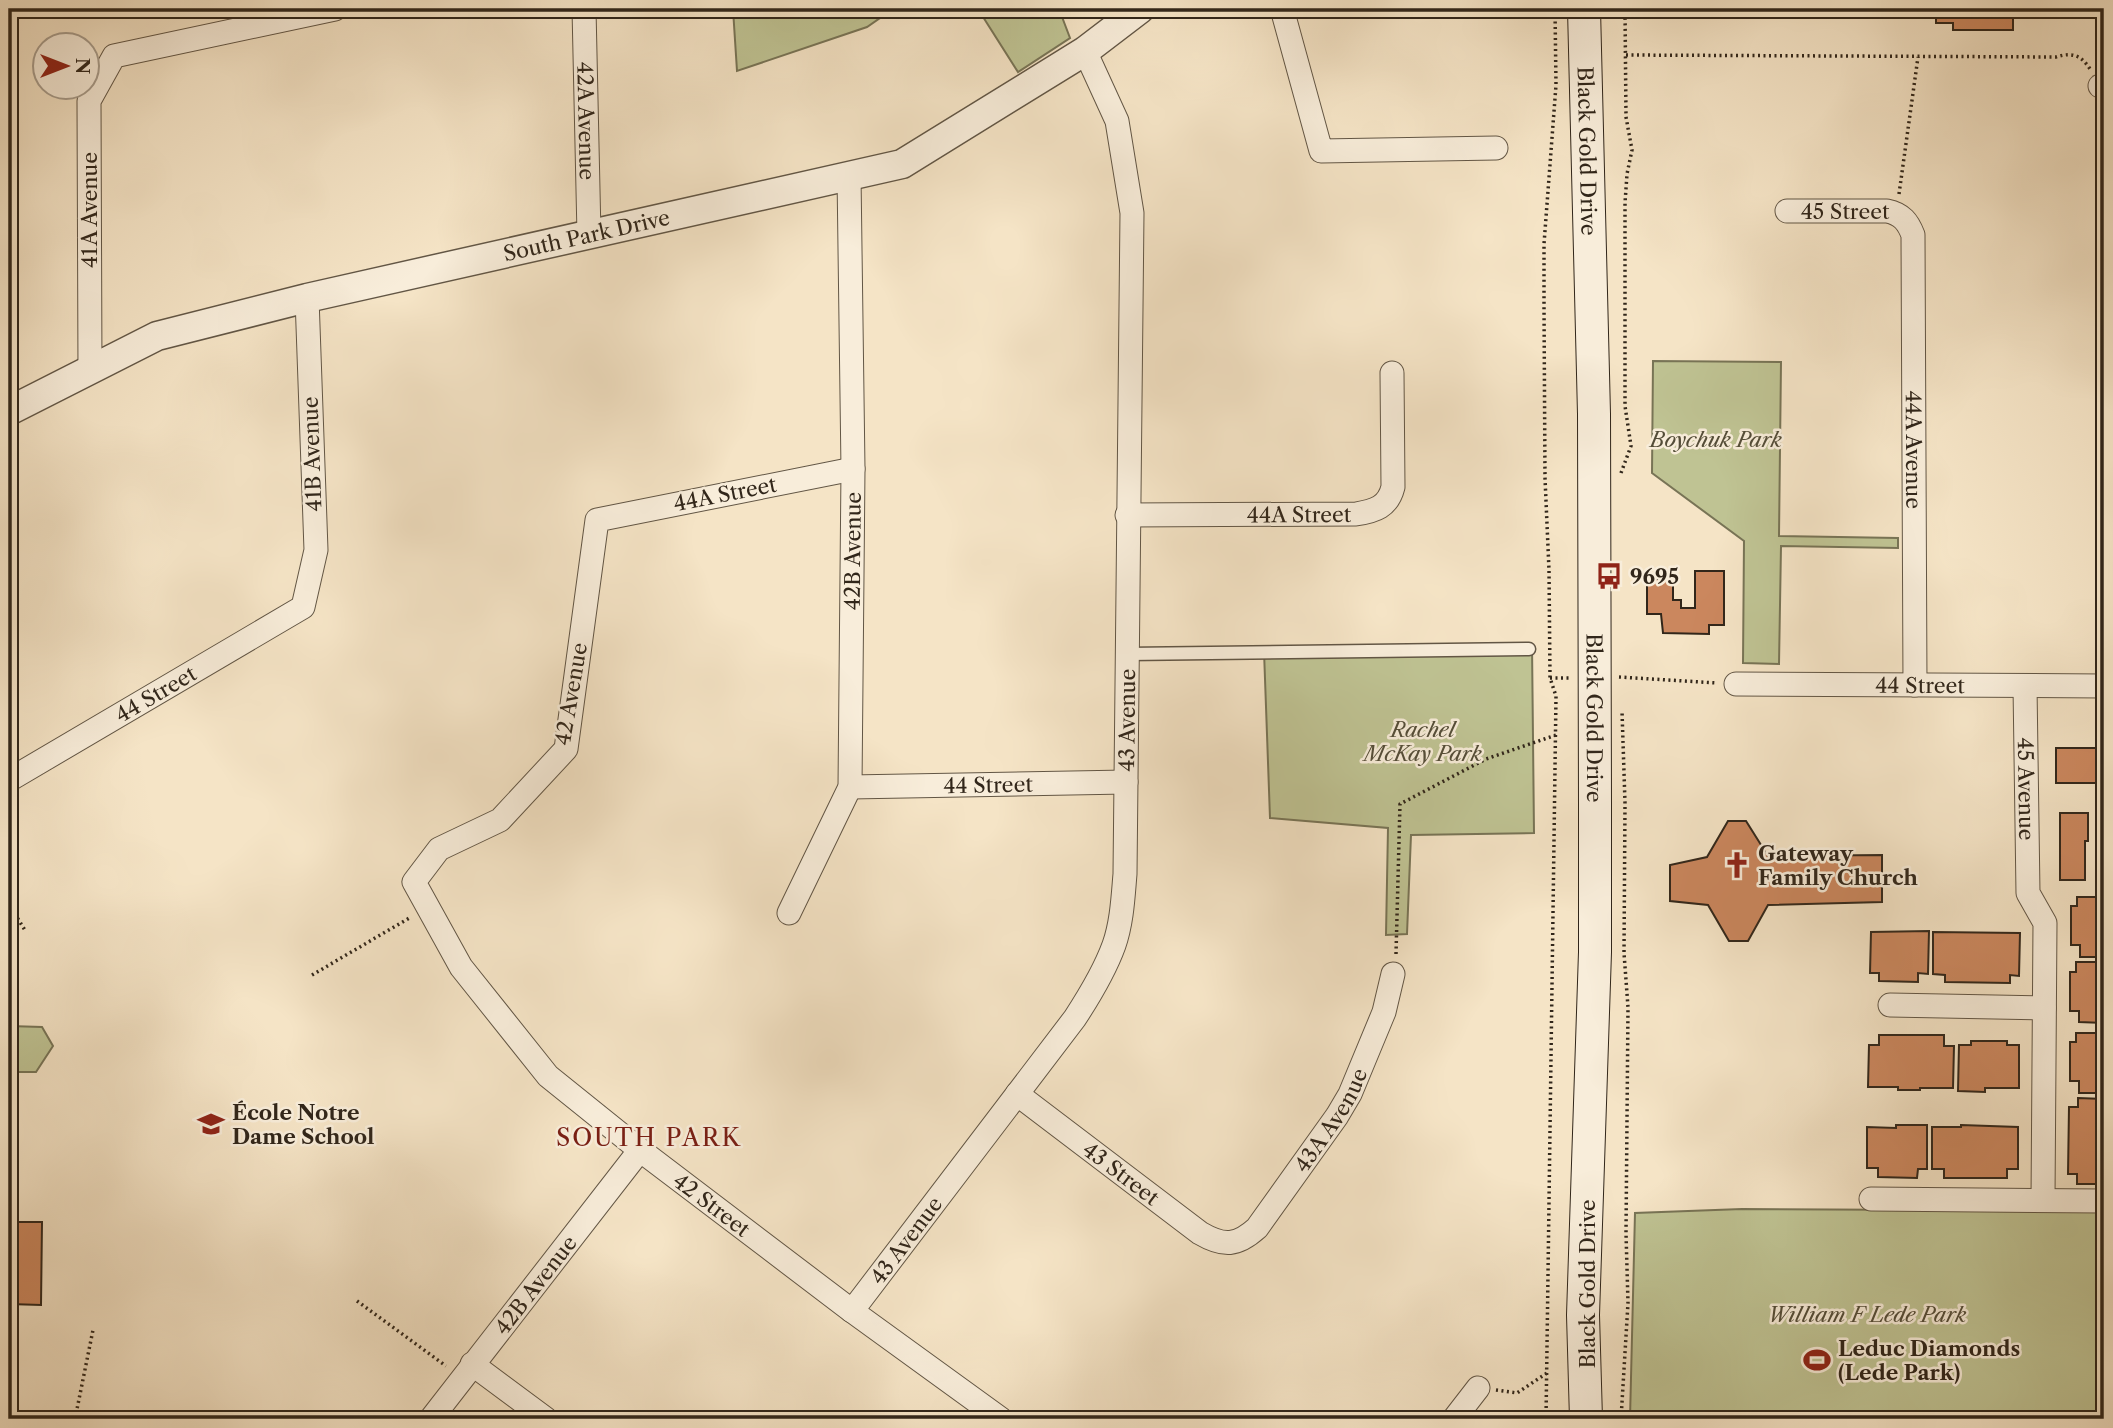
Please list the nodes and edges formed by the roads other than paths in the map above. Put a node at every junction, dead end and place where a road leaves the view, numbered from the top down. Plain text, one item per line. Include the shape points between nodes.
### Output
1 (335, 9) edge
2 (584, 9) edge
3 (1140, 9) edge
4 (1282, 9) edge
5 (1586, 11) edge
6 (1084, 51) junction
7 (1496, 148) dead end
8 (849, 175) junction
9 (1787, 211) dead end
10 (1899, 215) joint
11 (589, 235) junction
12 (307, 298) junction
13 (90, 372) junction
14 (1392, 373) dead end
15 (9, 411) edge
16 (853, 469) junction
17 (1127, 515) junction
18 (597, 520) joint
19 (303, 607) joint
20 (1530, 649) dead end
21 (1127, 654) junction
22 (1736, 684) road end
23 (1915, 685) junction
24 (2025, 686) junction
25 (2104, 686) edge
26 (9, 780) edge
27 (1126, 782) junction
28 (849, 786) junction
29 (414, 882) joint
30 (789, 913) dead end
31 (1393, 974) road end
32 (1890, 1005) dead end
33 (2044, 1008) junction
34 (1017, 1094) junction
35 (640, 1150) junction
36 (1871, 1199) dead end
37 (2043, 1200) junction
38 (2104, 1201) edge
39 (1232, 1243) joint
40 (852, 1311) junction
41 (467, 1371) junction
42 (1478, 1388) road end
43 (431, 1419) edge
44 (546, 1419) edge
45 (1000, 1419) edge
46 (1454, 1419) edge
47 (1586, 1419) edge

1 - 13 street, 41A Avenue via 114,56 89,102
2 - 11 street, 42A Avenue
3 - 6 street, South Park Drive
4 - 7 street via 1321,151
5 - 47 main road, Black Gold Drive via 1594,414 1612,675 1595,952 1583,1315
6 - 8 street, South Park Drive via 902,164
6 - 17 street, 43 Avenue via 1116,121 1132,213
8 - 11 street, South Park Drive
8 - 16 street, 42B Avenue
9 - 10 street, 45 Street via 1887,211
10 - 23 street, 44A Avenue via 1913,236
11 - 12 street, South Park Drive
12 - 13 street, South Park Drive via 157,336
12 - 19 street, 41B Avenue via 316,550
13 - 15 street, South Park Drive
14 - 17 street, 44A Street via 1393,487 1385,505 1356,514
16 - 18 street, 44A Street
16 - 28 street, 42B Avenue
17 - 21 street, 43 Avenue
18 - 29 street, 42 Avenue via 566,749 500,820 439,849
19 - 26 street, 44 Street
20 - 21 lane
21 - 27 street, 43 Avenue
22 - 23 street, 44 Street
23 - 24 street, 44 Street
24 - 25 street, 44 Street
24 - 33 street, 45 Avenue via 2028,893 2045,923
27 - 28 street, 44 Street
27 - 34 street, 43 Avenue via 1125,874 1114,944 1088,997
28 - 30 street, 42B Avenue
29 - 35 street, 42 Street via 461,967 548,1076
31 - 39 street, 43A Avenue via 1384,1012 1337,1116 1257,1227
32 - 33 street
33 - 37 street
34 - 39 street, 43 Street via 1200,1233
34 - 40 street, 43 Avenue
35 - 40 street, 42 Street
35 - 41 street, 42B Avenue
36 - 37 street
37 - 38 street
40 - 45 street, 42 Street
41 - 43 street, 42B Avenue
41 - 44 street
42 - 46 street

